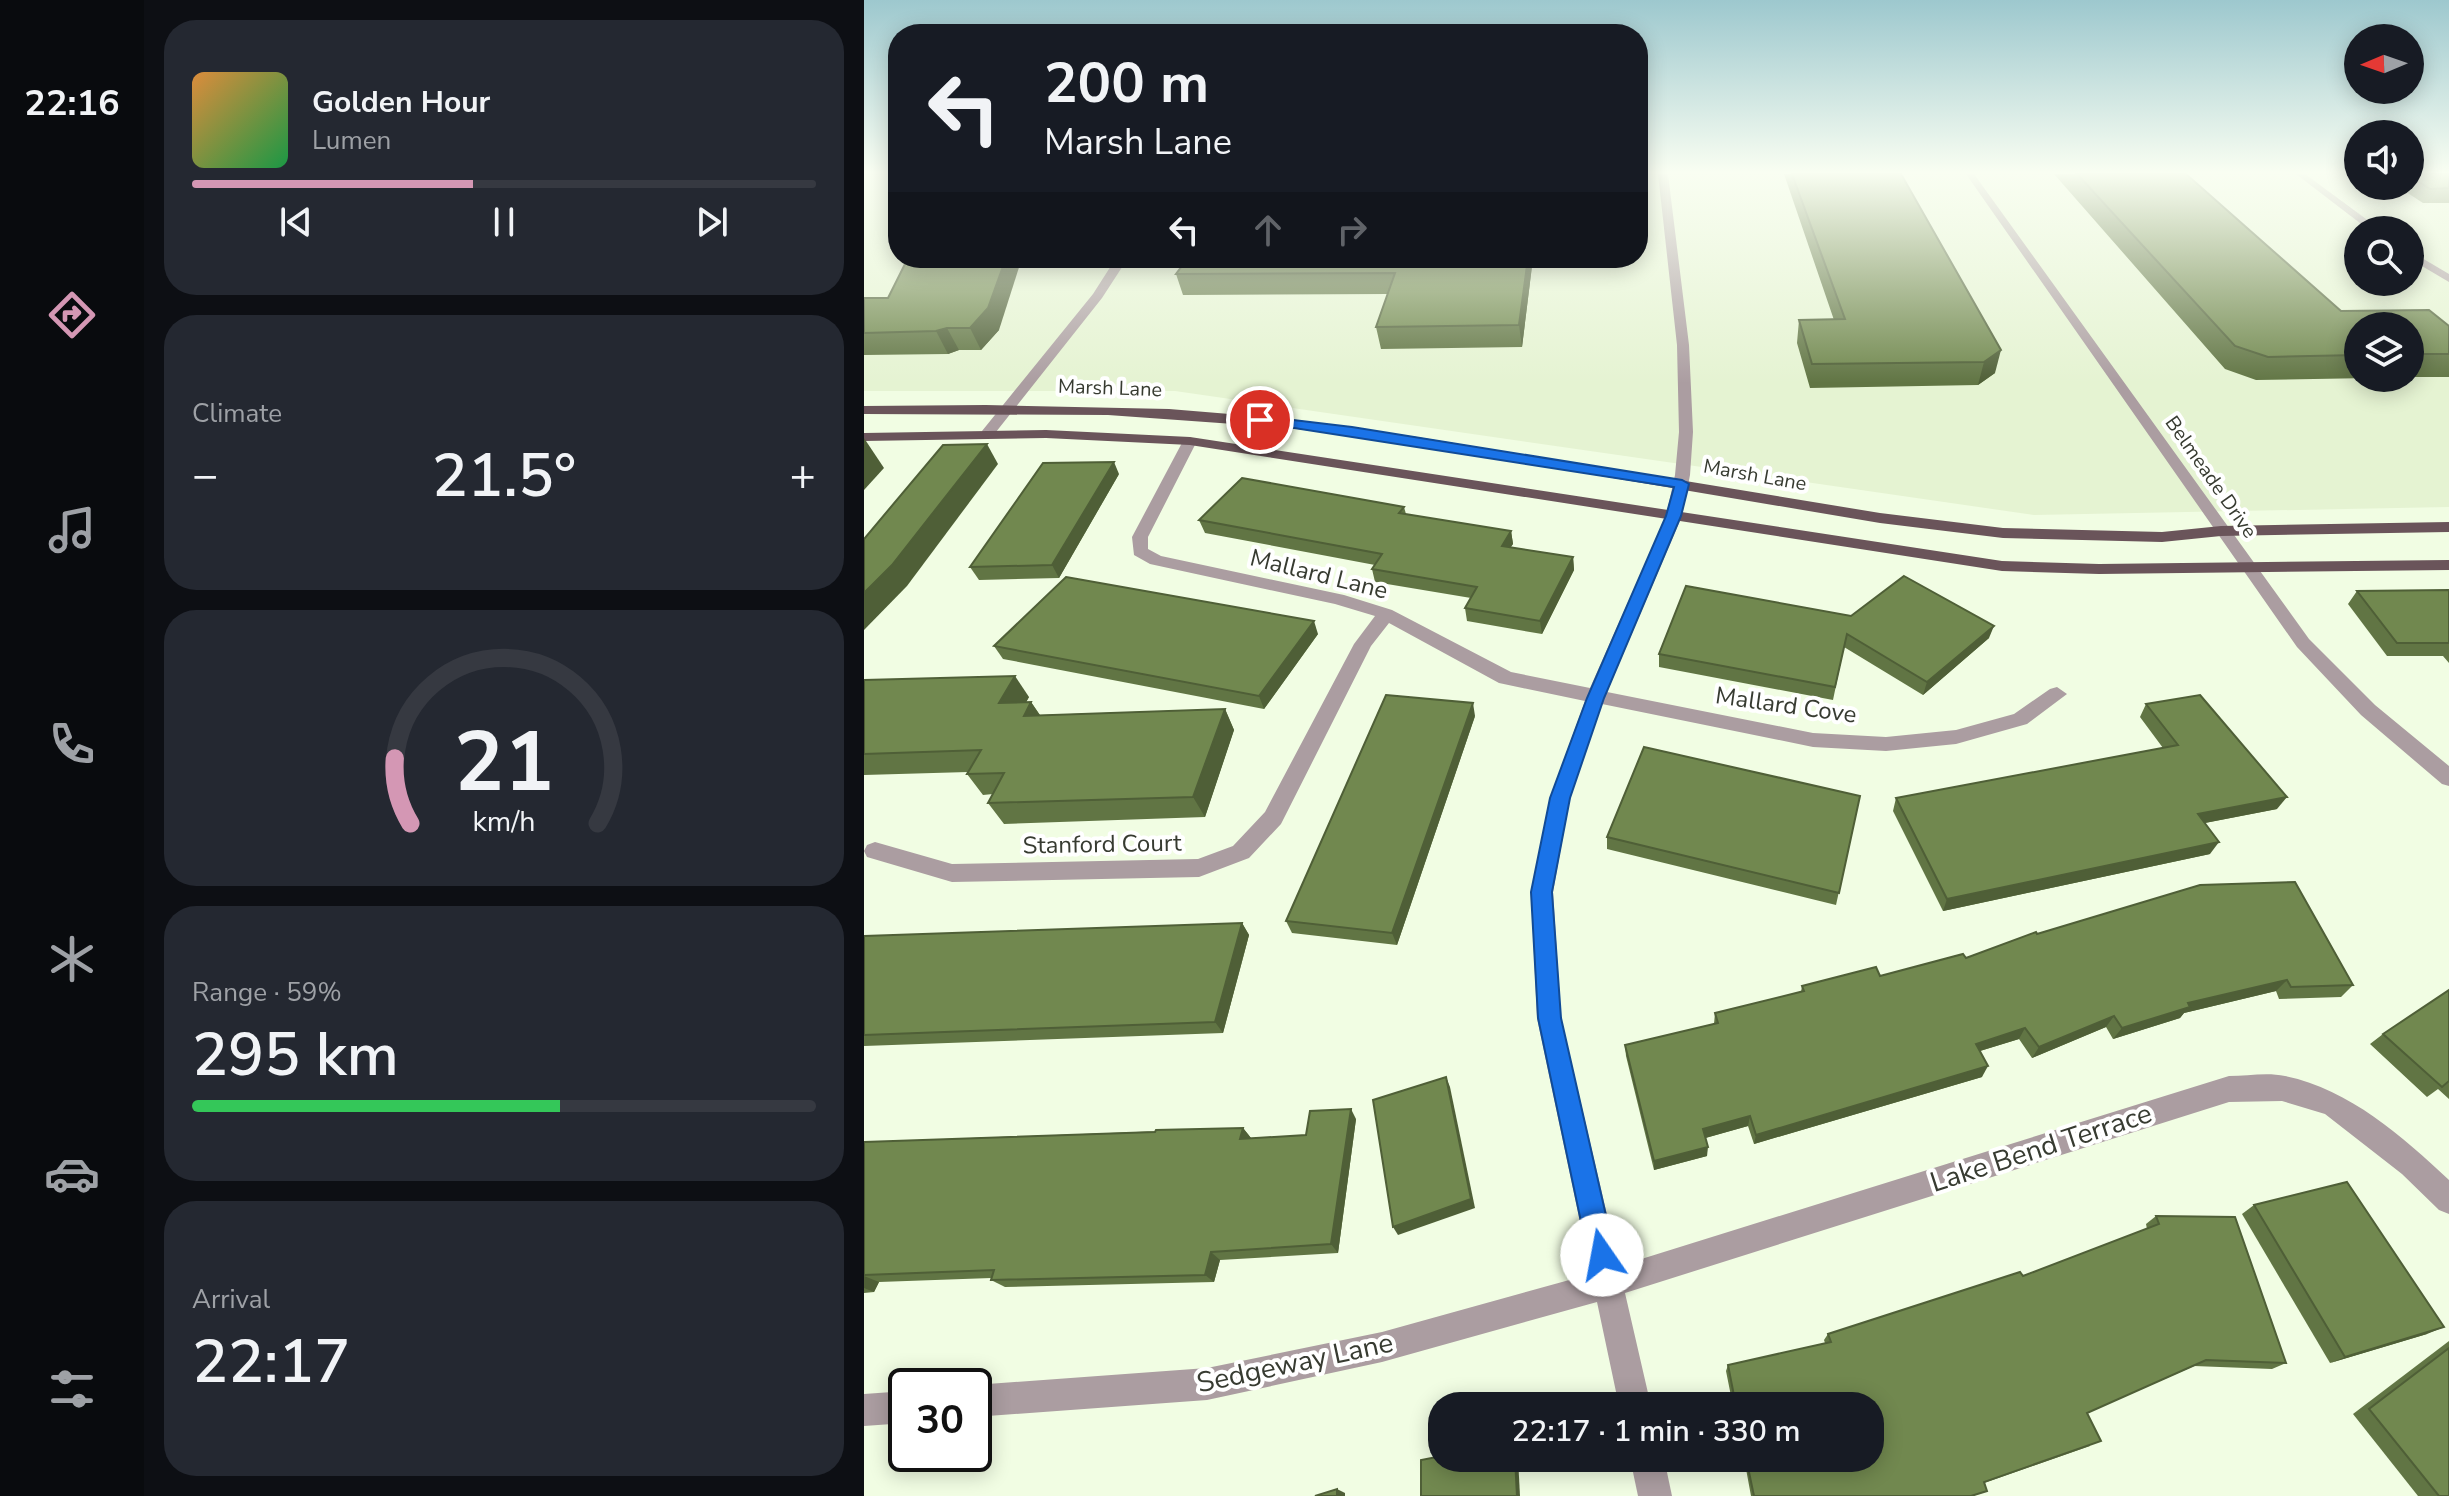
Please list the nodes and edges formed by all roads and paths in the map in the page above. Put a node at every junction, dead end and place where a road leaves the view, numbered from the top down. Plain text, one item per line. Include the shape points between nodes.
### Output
1 (1671, 244) edge
2 (2019, 244) edge
3 (2424, 263) edge
4 (1116, 268) edge
5 (2449, 279) edge
6 (1009, 408) junction
7 (864, 410) edge
8 (987, 434) junction
9 (864, 437) edge
10 (1190, 441) junction
11 (1682, 484) junction
12 (1674, 516) junction
13 (2449, 527) edge
14 (2221, 531) junction
15 (2449, 565) edge
16 (2247, 566) junction
17 (1386, 614) junction
18 (2057, 694) dead end
19 (1595, 698) junction
20 (2449, 778) edge
21 (875, 851) dead end
22 (2449, 1200) edge
23 (1608, 1284) junction
24 (1632, 1392) edge
25 (992, 1400) edge
26 (888, 1408) edge
27 (864, 1410) edge
28 (1650, 1472) edge
29 (1655, 1496) edge

1 - 11 street via 1687,415
2 - 14 street, Belmeade Drive
3 - 5 street
4 - 6 street
6 - 7 main road, Marsh Lane
6 - 8 street
6 - 11 main road, Marsh Lane via 1260,420
8 - 9 main road
8 - 10 main road
10 - 12 main road
10 - 17 street, Mallard Lane via 1140,537 1140,551 1156,560
11 - 12 street
11 - 14 main road, Marsh Lane via 1990,534 2196,537
12 - 16 main road via 2002,566
12 - 19 street
13 - 14 main road, Marsh Lane
14 - 16 street, Belmeade Drive
15 - 16 main road
16 - 20 street, Belmeade Drive via 2314,654 2368,710
17 - 19 street, Mallard Lane via 1506,678
17 - 21 street, Stanford Court via 1363,644 1273,818 1241,852 1199,868 952,873
18 - 19 street, Mallard Cove via 2020,719 1956,737 1886,744 1813,740
19 - 23 street via 1560,798 1542,892 1549,1018
22 - 23 street, Lake Bend Terrace via 2412,1164 2332,1103 2282,1088 2229,1089
23 - 24 street
23 - 25 street, Sedgeway Lane via 1382,1347 1207,1384
26 - 27 street
28 - 29 street

